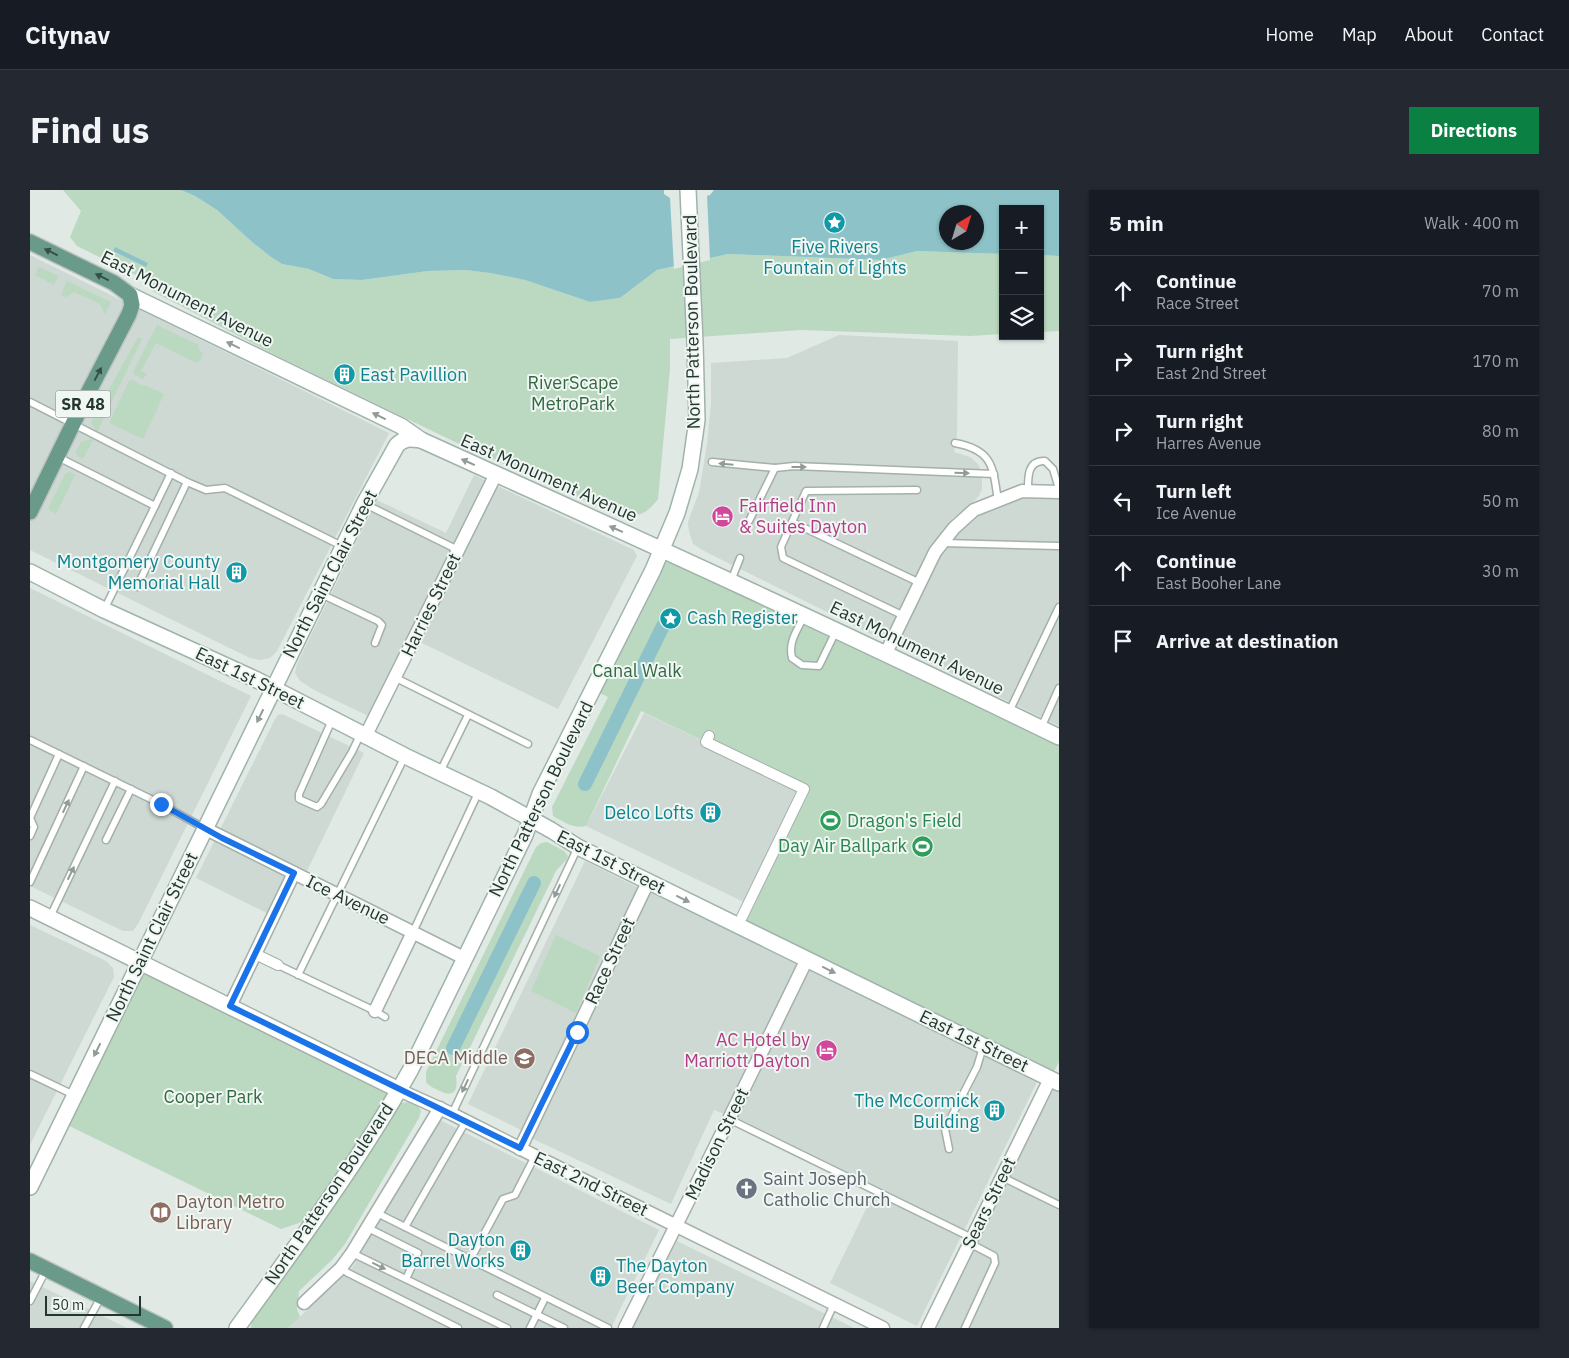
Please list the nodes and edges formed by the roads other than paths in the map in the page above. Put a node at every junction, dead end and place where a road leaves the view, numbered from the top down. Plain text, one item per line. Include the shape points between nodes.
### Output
1 (688, 190) edge
2 (30, 242) edge
3 (130, 296) junction
4 (30, 402) edge
5 (73, 424) junction
6 (422, 440) junction
7 (955, 443) dead end
8 (57, 456) junction
9 (712, 462) dead end
10 (775, 468) junction
11 (171, 473) junction
12 (496, 474) junction
13 (994, 474) junction
14 (187, 482) junction
15 (917, 490) dead end
16 (1059, 490) edge
17 (1028, 491) junction
18 (998, 501) junction
19 (364, 504) junction
20 (155, 506) junction
21 (30, 512) edge
22 (749, 522) dead end
23 (792, 522) junction
24 (942, 543) junction
25 (343, 546) junction
26 (1059, 546) edge
27 (661, 548) junction
28 (458, 550) junction
29 (740, 558) dead end
30 (30, 572) edge
31 (731, 581) junction
32 (920, 583) junction
33 (137, 587) dead end
34 (320, 593) junction
35 (1059, 607) edge
36 (104, 610) junction
37 (804, 615) junction
38 (904, 616) junction
39 (836, 630) junction
40 (375, 643) dead end
41 (886, 653) junction
42 (394, 677) junction
43 (273, 688) junction
44 (1059, 688) edge
45 (1057, 697) edge
46 (1008, 713) junction
47 (468, 715) junction
48 (333, 719) junction
49 (1041, 729) junction
50 (364, 734) junction
51 (709, 736) dead end
52 (1059, 737) edge
53 (30, 740) edge
54 (528, 744) dead end
55 (59, 754) junction
56 (405, 756) junction
57 (84, 766) junction
58 (440, 773) junction
59 (115, 781) junction
60 (131, 789) junction
61 (479, 791) junction
62 (531, 820) junction
63 (204, 828) junction
64 (30, 836) edge
65 (106, 840) dead end
66 (578, 847) junction
67 (294, 873) junction
68 (30, 882) edge
69 (648, 882) junction
70 (336, 894) junction
71 (30, 908) edge
72 (50, 917) junction
73 (742, 917) dead end
74 (413, 932) junction
75 (255, 954) junction
76 (464, 958) junction
77 (807, 959) junction
78 (140, 962) junction
79 (278, 965) joint
80 (298, 975) junction
81 (230, 1006) junction
82 (380, 1014) joint
83 (984, 1046) junction
84 (30, 1074) edge
85 (1055, 1081) edge
86 (400, 1090) junction
87 (74, 1095) junction
88 (440, 1108) junction
89 (452, 1114) junction
90 (729, 1119) junction
91 (466, 1121) junction
92 (520, 1148) junction
93 (949, 1149) dead end
94 (535, 1156) junction
95 (1001, 1177) junction
96 (30, 1186) edge
97 (1059, 1205) edge
98 (377, 1213) junction
99 (676, 1226) junction
100 (405, 1227) junction
101 (368, 1228) junction
102 (970, 1241) junction
103 (352, 1253) junction
104 (470, 1260) junction
105 (30, 1261) edge
106 (341, 1268) junction
107 (46, 1269) junction
108 (406, 1280) junction
109 (497, 1295) dead end
110 (101, 1296) junction
111 (545, 1298) junction
112 (30, 1301) edge
113 (304, 1303) dead end
114 (834, 1304) junction
115 (537, 1315) junction
116 (144, 1323) edge
117 (84, 1328) edge
118 (165, 1328) edge
119 (237, 1328) edge
120 (458, 1328) edge
121 (507, 1328) edge
122 (530, 1328) edge
123 (564, 1328) edge
124 (608, 1328) edge
125 (625, 1328) edge
126 (823, 1328) edge
127 (883, 1328) edge
128 (928, 1328) edge
129 (965, 1328) edge

1 - 27 main road, North Patterson Boulevard via 696,420 690,469 677,512
3 -> 2 main road, East Monument Avenue via 114,282
5 -> 3 main road, SR 48 via 130,312
6 -> 3 main road, East Monument Avenue via 401,426
4 - 5 lane
5 - 8 main road, SR 48
5 - 11 lane
12 -> 6 main road, East Monument Avenue
6 - 19 main road, North Saint Clair Street via 409,438 397,445
7 - 13 lane via 979,450 987,458
8 - 20 lane
8 - 21 main road, SR 48
10 -> 9 lane
10 -> 13 lane via 794,466
10 - 22 lane
11 - 14 lane
11 - 20 lane
27 -> 12 main road, East Monument Avenue
12 - 28 street, Harries Street
13 - 18 lane
14 - 25 lane via 206,490 225,488
14 - 33 lane
15 - 23 lane via 806,491
16 - 17 street
16 - 17 lane via 1053,469 1040,460 1029,471
17 - 18 street
18 - 24 street via 974,510
19 - 25 main road, North Saint Clair Street
19 - 28 lane
20 - 36 lane
23 - 32 lane
23 - 38 lane via 781,547 783,558
24 - 26 lane
24 - 32 street
25 - 34 main road, North Saint Clair Street
27 - 31 main road, East Monument Avenue
27 - 62 main road, North Patterson Boulevard via 653,570 540,794
28 - 42 street, Harries Street
29 - 31 lane
30 - 36 main road, East 1st Street
31 - 37 main road, East Monument Avenue
32 - 38 street
34 - 40 lane via 378,621 382,626
34 - 43 main road, North Saint Clair Street
35 - 46 lane
36 - 43 main road, East 1st Street
37 - 39 main road, East Monument Avenue
37 - 39 lane via 790,648 792,658 802,665 819,666
38 - 41 street
39 - 41 main road, East Monument Avenue
41 - 46 main road, East Monument Avenue
42 - 47 lane
42 - 50 street, Harries Street
43 - 48 main road, East 1st Street
43 -> 63 main road, North Saint Clair Street
44 - 45 lane
45 - 49 lane
46 - 49 main road, East Monument Avenue
47 - 54 lane
47 - 58 lane
48 - 50 main road, East 1st Street
48 - 50 lane via 299,794 300,799 317,807 321,804
49 - 52 main road, East Monument Avenue
50 - 56 main road, East 1st Street
51 - 73 street via 706,742 804,789
53 - 55 lane
55 - 57 lane
55 - 64 lane via 30,818 34,827
56 - 58 main road, East 1st Street
56 - 70 lane
57 - 59 lane
68 -> 57 lane
58 - 61 main road, East 1st Street
59 - 60 lane
72 -> 59 lane
60 - 63 lane
60 - 65 lane
61 - 62 main road, East 1st Street
61 - 74 lane
62 - 66 main road, East 1st Street
62 - 76 main road, North Patterson Boulevard
63 - 67 street, Ice Avenue
63 - 78 main road, North Saint Clair Street
66 - 69 main road, East 1st Street
66 -> 89 lane
67 - 70 street, Ice Avenue
67 - 75 street
69 -> 77 main road, East 1st Street
69 - 92 street, Race Street
70 - 74 street, Ice Avenue
70 - 80 lane
71 - 72 main road, East 2nd Street
72 - 78 main road, East 2nd Street
74 - 76 street, Ice Avenue
74 - 82 street
75 - 79 street
75 - 81 street
76 - 86 main road, North Patterson Boulevard
77 -> 83 main road, East 1st Street
77 - 90 street, Madison Street
78 - 81 main road, East 2nd Street
78 -> 87 main road, North Saint Clair Street
79 - 80 lane
80 - 82 lane
81 - 86 main road, East 2nd Street
83 - 85 main road, East 1st Street
83 - 93 lane via 977,1067 945,1129
84 - 87 lane
85 - 95 street, Sears Street
86 - 88 street, East 2nd Street
86 - 119 main road, North Patterson Boulevard via 337,1188
87 - 96 main road, North Saint Clair Street
88 - 89 street, East 2nd Street
88 - 98 street
89 - 91 street, East 2nd Street
90 - 99 street, Madison Street
90 - 102 lane
91 - 92 street, East 2nd Street
91 - 100 lane
92 - 94 street, East 2nd Street
94 - 99 street, East 2nd Street
94 - 104 lane via 515,1195 503,1198
95 - 97 lane
95 - 102 street, Sears Street
98 - 100 lane
98 - 101 street
99 - 114 street, East 2nd Street
99 - 125 street, Madison Street
100 - 104 lane
101 - 103 street
101 - 108 lane via 418,1253
102 - 128 street, Sears Street
102 - 129 lane via 994,1256 995,1263
103 - 106 street
103 -> 108 lane
104 - 111 lane
105 - 107 main road
106 - 113 street
106 - 120 lane
107 - 110 main road
107 - 112 lane
108 - 121 lane
109 - 115 lane
110 - 116 main road
110 - 117 lane
111 - 115 lane
111 - 124 lane
114 - 126 lane
114 - 127 street, East 2nd Street
115 - 122 lane
115 - 123 lane
116 - 118 main road

